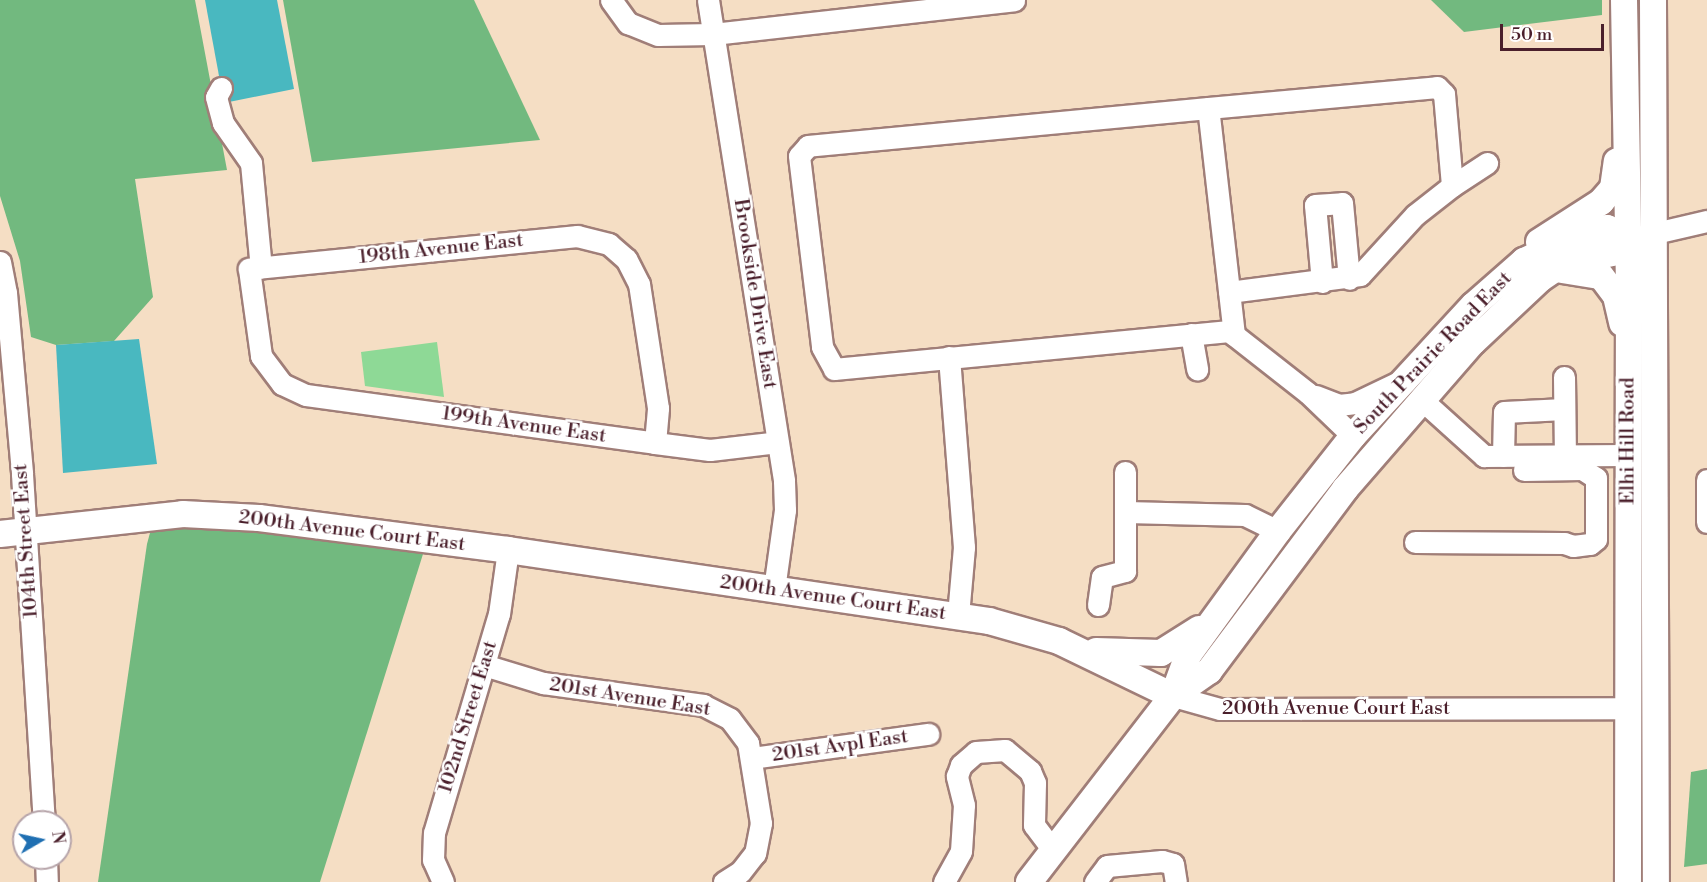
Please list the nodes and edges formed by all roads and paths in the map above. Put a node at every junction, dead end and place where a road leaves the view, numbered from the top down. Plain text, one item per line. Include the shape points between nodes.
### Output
1 (611, 0) edge
2 (708, 0) edge
3 (1014, 0) edge
4 (1624, 0) edge
5 (1653, 0) edge
6 (944, 4) edge
7 (713, 34) junction
8 (221, 88) dead end
9 (1623, 95) junction
10 (1209, 108) junction
11 (1487, 163) dead end
12 (1452, 186) junction
13 (1707, 221) edge
14 (1654, 235) junction
15 (1629, 239) junction
16 (1524, 261) junction
17 (0, 262) edge
18 (255, 268) junction
19 (1552, 270) junction
20 (1349, 279) junction
21 (1322, 282) junction
22 (1229, 292) junction
23 (1191, 334) junction
24 (1234, 335) junction
25 (949, 357) junction
26 (1197, 369) dead end
27 (1564, 377) dead end
28 (1404, 380) junction
29 (1308, 393) junction
30 (1628, 394) junction
31 (1422, 400) junction
32 (1564, 409) junction
33 (1353, 436) junction
34 (778, 442) junction
35 (655, 443) junction
36 (1628, 455) junction
37 (1503, 456) junction
38 (1565, 456) junction
39 (1524, 470) dead end
40 (1125, 472) dead end
41 (1707, 480) edge
42 (1126, 512) junction
43 (1707, 522) edge
44 (26, 531) junction
45 (1278, 531) junction
46 (0, 534) edge
47 (1415, 542) dead end
48 (508, 550) junction
49 (774, 589) junction
50 (1098, 606) dead end
51 (958, 615) junction
52 (1214, 619) junction
53 (1080, 650) junction
54 (484, 665) junction
55 (1173, 696) junction
56 (1628, 708) junction
57 (928, 734) dead end
58 (752, 758) junction
59 (43, 810) edge
60 (1053, 850) junction
61 (443, 882) edge
62 (724, 882) edge
63 (944, 882) edge
64 (1029, 882) edge
65 (1095, 882) edge
66 (1176, 882) edge
67 (1628, 882) edge
68 (1656, 882) edge

1 - 7 street via 628,23 642,32
2 - 7 street, Brookside Drive East
3 - 6 street
4 - 9 main road, Elhi Hill Road
5 - 14 main road, Elhi Hill Road
6 - 7 street
7 - 34 street, Brookside Drive East
8 - 18 street via 216,97 223,123 251,163
9 - 15 main road, Elhi Hill Road
9 - 16 main road via 1612,188 1601,202 1534,245
10 - 12 street via 1437,87 1444,94
10 - 22 street
10 - 25 street via 808,146 799,156 822,347 834,369
11 - 12 street
12 - 20 street via 1415,215 1360,275
13 - 14 street
14 - 15 street
14 - 68 main road, Elhi Hill Road
15 - 16 main road, South Prairie Road East via 1607,228
15 - 19 main road, South Prairie Road East via 1612,253 1583,258
15 - 30 main road, Elhi Hill Road
16 - 28 main road, South Prairie Road East via 1474,305
17 - 44 street, 104th Street East
18 - 35 street, 199th Avenue East via 257,343 274,377 306,394
18 - 35 street, 198th Avenue East via 577,236 609,244 626,259 639,284 656,397
19 - 30 main road via 1587,271 1601,276 1616,296 1622,319
19 - 31 main road, South Prairie Road East via 1479,336
20 - 21 street
20 - 21 street via 1342,202 1315,205
21 - 22 street
22 - 24 street
23 - 24 street via 1229,330
23 - 25 street
23 - 26 street
24 - 29 street
25 - 51 street via 964,547
27 - 32 street
28 - 29 street via 1355,403 1339,405
28 - 33 main road, South Prairie Road East
29 - 33 street
30 - 36 main road, Elhi Hill Road
31 - 37 street via 1484,456
31 - 55 main road, South Prairie Road East via 1345,489 1209,672
32 - 37 street via 1504,412
32 - 38 street
33 - 45 main road, South Prairie Road East
34 - 35 street, 199th Avenue East via 721,451
34 - 49 street, Brookside Drive East via 785,510
36 - 38 street
36 - 56 main road, Elhi Hill Road
37 - 38 street
39 - 47 street via 1582,469 1596,478 1596,539 1590,544
40 - 42 street
41 - 43 street
42 - 45 street via 1245,515
42 - 50 street via 1125,571 1102,577
44 - 46 main road, 200th Avenue Court East
44 - 48 main road, 200th Avenue Court East via 183,514 229,515
44 - 59 street, 104th Street East
45 - 52 main road, South Prairie Road East
48 - 49 main road, 200th Avenue Court East
48 - 54 street, 102nd Street East via 499,614
49 - 51 main road, 200th Avenue Court East
51 - 53 main road, 200th Avenue Court East via 1031,631
52 - 53 main road via 1173,649 1161,653
52 - 55 main road, South Prairie Road East via 1188,655
53 - 55 main road, 200th Avenue Court East
54 - 58 street, 201st Avenue East via 543,683 717,710 740,729
54 - 61 street, 102nd Street East via 434,833 433,860
55 - 56 street, 200th Avenue Court East via 1220,709
55 - 60 main road, South Prairie Road East
56 - 67 main road, Elhi Hill Road
57 - 58 street, 201st Avpl East
58 - 62 street, 201st Avenue East via 760,837 748,863
60 - 63 street via 1034,825 1035,783 1030,771 1005,750 982,751 966,759 957,776 964,805 961,851
60 - 64 main road, South Prairie Road East
65 - 66 street via 1107,866 1162,861 1173,864

